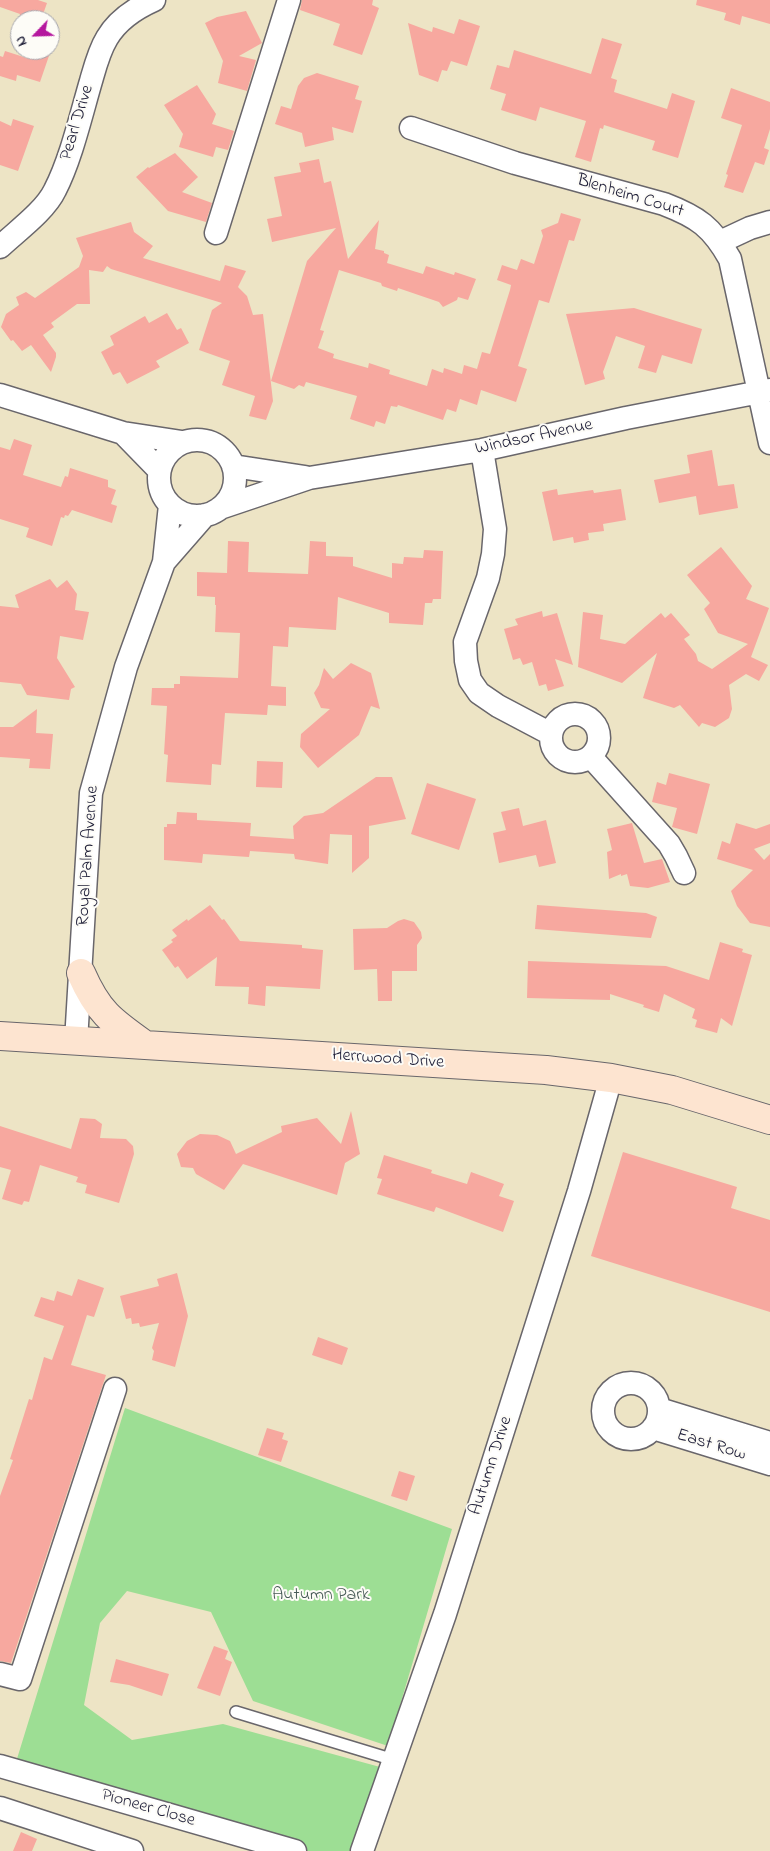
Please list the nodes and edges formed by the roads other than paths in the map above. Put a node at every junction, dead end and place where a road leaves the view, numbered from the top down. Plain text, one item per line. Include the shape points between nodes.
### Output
1 (154, 0) edge
2 (289, 0) edge
3 (411, 128) dead end
4 (770, 222) edge
5 (216, 233) dead end
6 (720, 242) junction
7 (0, 247) edge
8 (764, 391) edge
9 (0, 395) edge
10 (123, 433) junction
11 (182, 442) junction
12 (770, 443) edge
13 (482, 450) junction
14 (233, 466) junction
15 (160, 470) junction
16 (309, 478) junction
17 (170, 505) junction
18 (213, 511) junction
19 (164, 562) junction
20 (551, 734) junction
21 (591, 757) junction
22 (684, 873) dead end
23 (81, 973) junction
24 (0, 1036) edge
25 (76, 1041) junction
26 (146, 1045) junction
27 (611, 1078) junction
28 (770, 1120) edge
29 (115, 1389) dead end
30 (770, 1443) edge
31 (770, 1464) edge
32 (0, 1674) edge
33 (236, 1712) dead end
34 (394, 1760) junction
35 (0, 1766) edge
36 (0, 1808) edge
37 (132, 1851) edge
38 (295, 1851) edge
39 (362, 1851) edge

1 - 7 street, Pearl Drive via 120,23 108,37 98,56 63,173 54,192
2 - 5 street
3 - 6 street, Blenheim Court via 515,163 664,204 708,227
4 - 6 street
6 - 8 street, Blenheim Court via 730,259
8 - 12 street
8 - 13 street, Windsor Avenue
9 - 10 street
10 - 11 street
10 - 15 street
11 - 14 street via 207,441 227,455
11 - 15 street via 164,458
13 - 16 street, Windsor Avenue
13 - 20 street via 495,529 488,578 465,642 470,680 479,693 498,706
14 - 16 street, Windsor Avenue
14 - 18 street via 233,491 226,502
15 - 17 street via 159,483
16 - 18 street, Windsor Avenue
17 - 18 street via 192,516
17 - 19 street, Royal Palm Avenue
18 - 19 street, Royal Palm Avenue
19 - 23 street, Royal Palm Avenue via 126,666 91,793
20 - 21 street via 551,742 559,757 575,762
20 - 21 street via 559,719 566,715 575,713 591,719 599,734 599,742
21 - 22 street via 669,844
23 - 25 street, Royal Palm Avenue
23 - 26 street via 103,1011
24 - 25 street, Herrwood Drive
25 - 26 street, Herrwood Drive
26 - 27 street, Herrwood Drive via 546,1070
27 - 28 street, Herrwood Drive via 672,1090
27 - 34 street, Autumn Drive via 579,1191 466,1548
29 - 32 street via 20,1679
30 - 31 street, East Row via 656,1418
33 - 34 lane
34 - 39 street, Autumn Drive
35 - 38 street, Pioneer Close
36 - 37 street

